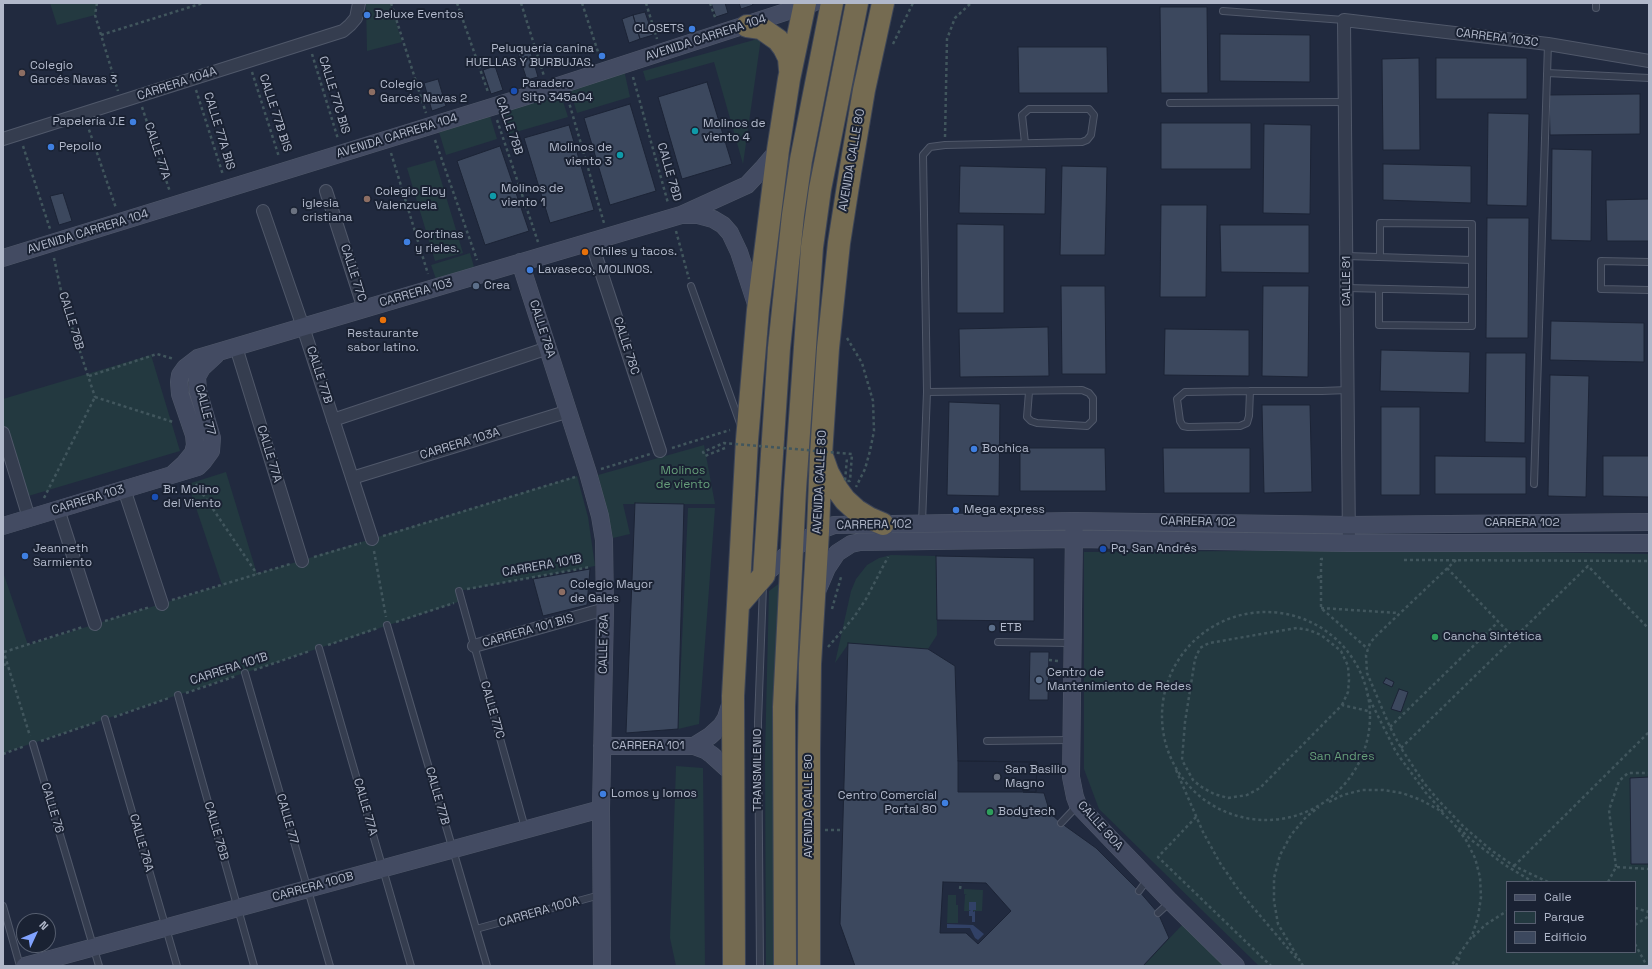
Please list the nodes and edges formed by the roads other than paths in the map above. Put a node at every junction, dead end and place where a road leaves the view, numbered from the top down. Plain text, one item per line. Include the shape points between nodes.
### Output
1 (359, 3) edge
2 (857, 3) edge
3 (883, 3) edge
4 (822, 4) edge
5 (1222, 11) dead end
6 (1344, 20) junction
7 (747, 26) junction
8 (1548, 44) junction
9 (1649, 61) edge
10 (1547, 73) junction
11 (1649, 78) edge
12 (788, 79) junction
13 (1345, 102) junction
14 (1170, 103) dead end
15 (3, 139) edge
16 (1025, 143) junction
17 (778, 150) junction
18 (326, 191) dead end
19 (263, 211) dead end
20 (676, 216) junction
21 (591, 241) junction
22 (1348, 256) junction
23 (1380, 257) junction
24 (3, 258) edge
25 (1472, 260) junction
26 (520, 262) junction
27 (1649, 262) edge
28 (691, 286) road end
29 (1347, 288) junction
30 (1379, 289) junction
31 (1649, 290) edge
32 (1472, 291) junction
33 (364, 309) junction
34 (758, 310) junction
35 (303, 327) junction
36 (548, 348) junction
37 (228, 349) junction
38 (1348, 390) junction
39 (1250, 391) junction
40 (927, 392) junction
41 (1029, 392) junction
42 (569, 411) junction
43 (333, 420) junction
44 (3, 433) edge
45 (747, 440) junction
46 (660, 451) dead end
47 (821, 454) junction
48 (180, 472) junction
49 (352, 478) junction
50 (1534, 484) dead end
51 (124, 489) junction
52 (58, 509) junction
53 (32, 517) junction
54 (1074, 521) junction
55 (1649, 522) edge
56 (883, 524) junction
57 (922, 524) junction
58 (1349, 525) junction
59 (3, 526) edge
60 (818, 531) junction
61 (372, 539) road end
62 (1074, 539) junction
63 (1349, 543) junction
64 (1649, 543) edge
65 (792, 550) junction
66 (302, 560) dead end
67 (764, 575) junction
68 (459, 591) road end
69 (814, 601) junction
70 (162, 604) dead end
71 (738, 605) junction
72 (605, 609) junction
73 (95, 624) dead end
74 (387, 625) road end
75 (998, 642) dead end
76 (1072, 643) junction
77 (474, 646) junction
78 (319, 648) road end
79 (245, 673) road end
80 (178, 695) road end
81 (733, 696) junction
82 (105, 720) road end
83 (1071, 740) junction
84 (987, 741) dead end
85 (33, 744) road end
86 (602, 746) junction
87 (694, 746) junction
88 (733, 774) junction
89 (1078, 805) junction
90 (601, 809) junction
91 (1061, 823) dead end
92 (525, 830) junction
93 (453, 849) junction
94 (383, 868) junction
95 (308, 889) junction
96 (602, 894) junction
97 (3, 906) edge
98 (238, 908) junction
99 (166, 928) junction
100 (476, 930) junction
101 (93, 947) junction
102 (20, 966) edge
103 (25, 966) edge
104 (99, 966) edge
105 (177, 966) edge
106 (254, 966) edge
107 (330, 966) edge
108 (411, 966) edge
109 (487, 966) edge
110 (602, 966) edge
111 (734, 966) edge
112 (760, 966) edge
113 (785, 966) edge
114 (809, 966) edge
115 (1236, 966) edge

1 - 15 street, CARRERA 104A via 356,18 343,31
2 - 65 highway, AVENIDA CALLE 80 via 821,182 812,247
3 - 47 highway, AVENIDA CALLE 80 via 864,90 839,243 828,348
4 - 7 street, AVENIDA CARRERA 104
4 - 12 highway
4 - 67 highway via 793,215 779,348
5 - 6 lane
6 - 8 street, CARRERA 103C
6 - 13 street, CALLE 81
7 - 12 highway via 761,28 778,40 789,58
7 - 24 street, AVENIDA CARRERA 104
8 - 9 street, CARRERA 103C
8 - 10 lane
10 - 11 lane
10 - 50 lane
12 - 17 highway
13 - 14 lane
13 - 22 street, CALLE 81
16 - 16 lane via 1087,140 1091,135 1094,115 1089,109 1029,109 1022,115
16 - 40 lane via 945,145 930,147 923,155
17 - 20 street, CARRERA 103 via 747,185
17 - 34 highway
18 - 33 street, CALLE 77C
19 - 35 street, CALLE 77B
20 - 21 street, CARRERA 103
20 - 34 street, CARRERA 103 via 698,214 713,219 730,233
21 - 26 street, CARRERA 103
21 - 46 street, CALLE 78C
22 - 23 lane
22 - 29 street, CALLE 81
23 - 25 lane
23 - 25 lane via 1380,223 1472,224
25 - 32 lane
26 - 33 street, CARRERA 103
26 - 36 street, CALLE 78A
27 - 31 lane via 1601,261 1601,289
28 - 45 lane
29 - 30 lane
29 - 38 street, CALLE 81
30 - 32 lane
30 - 32 lane via 1379,325 1472,326
33 - 35 street, CARRERA 103
34 - 45 highway
35 - 37 street, CARRERA 103
35 - 43 street, CALLE 77B
36 - 42 street, CALLE 78A
36 - 43 street
37 - 48 street, CALLE 77 via 202,368 197,377 198,391 212,438 211,451 198,467
37 - 48 street, CALLE 77 via 198,358 180,375 180,394 195,445 193,453
37 - 66 street, CALLE 77A
38 - 39 lane
38 - 58 street, CALLE 81
39 - 39 lane via 1249,416 1246,423 1240,426 1188,427 1183,426 1180,421 1177,399 1185,392
40 - 41 lane
40 - 57 lane
41 - 41 lane via 1027,417 1031,421 1087,426 1093,420 1093,398 1089,393 1082,390
42 - 49 street, CARRERA 103A
42 - 72 street, CALLE 78A via 600,516 606,564
43 - 49 street, CALLE 77B
44 - 53 street
45 - 71 highway
47 - 56 highway via 828,473 845,500 856,510
47 - 60 highway, AVENIDA CALLE 80
48 - 51 street, CARRERA 103
49 - 61 street, CALLE 77B
51 - 52 street, CARRERA 103
51 - 70 street
52 - 53 street, CARRERA 103
52 - 73 street
53 - 59 street, CARRERA 103
54 - 57 street, CARRERA 102
54 - 58 street, CARRERA 102
54 - 62 street, CALLE 80A
55 - 58 street, CARRERA 102
56 - 57 street, CARRERA 102
56 - 60 street, CARRERA 102 via 834,525
58 - 63 street, CALLE 81
60 - 65 street, CARRERA 102
60 - 69 highway, AVENIDA CALLE 80
62 - 63 street, CARRERA 102
62 - 69 street, CARRERA 102 via 851,544 837,552 827,568
62 - 76 street, CALLE 80A
63 - 64 street, CARRERA 102
65 - 67 street, CARRERA 102
65 - 113 highway, AVENIDA CALLE 80 via 784,707
67 - 71 highway
67 - 112 lane, TRANSMILENIO via 758,722
68 - 77 lane, CALLE 77C
69 - 114 highway, AVENIDA CALLE 80 via 809,752
71 - 81 highway
72 - 77 street, CARRERA 101 BIS
72 - 86 street, CALLE 78A
74 - 93 lane, CALLE 77B
75 - 76 lane
76 - 83 street, CALLE 80A
77 - 92 lane, CALLE 77C
78 - 94 lane, CALLE 77A
79 - 95 lane, CALLE 77
80 - 98 lane, CALLE 76B
81 - 87 street, CARRERA 101 via 721,726
81 - 88 highway
82 - 99 lane, CALLE 76A
83 - 84 lane
83 - 89 street, CALLE 80A via 1072,790
85 - 101 lane, CALLE 76
86 - 87 street, CARRERA 101
86 - 90 street, CALLE 78A
87 - 88 street, CARRERA 101 via 712,754
88 - 111 highway
89 - 91 lane
89 - 115 street, CALLE 80A via 1164,907
90 - 92 street, CARRERA 100B
90 - 96 street, CALLE 78A
92 - 93 street, CARRERA 100B
93 - 94 street, CARRERA 100B
93 - 100 lane, CALLE 77B
94 - 95 street, CARRERA 100B
94 - 108 lane, CALLE 77A
95 - 98 street, CARRERA 100B
95 - 107 lane, CALLE 77
96 - 100 lane, CARRERA 100A
96 - 110 street, CALLE 78A
97 - 102 lane
98 - 99 street, CARRERA 100B
98 - 106 lane, CALLE 76B
99 - 101 street, CARRERA 100B
99 - 105 lane, CALLE 76A
100 - 109 lane, CALLE 77B
101 - 103 street, CARRERA 100B
101 - 104 lane, CALLE 76

